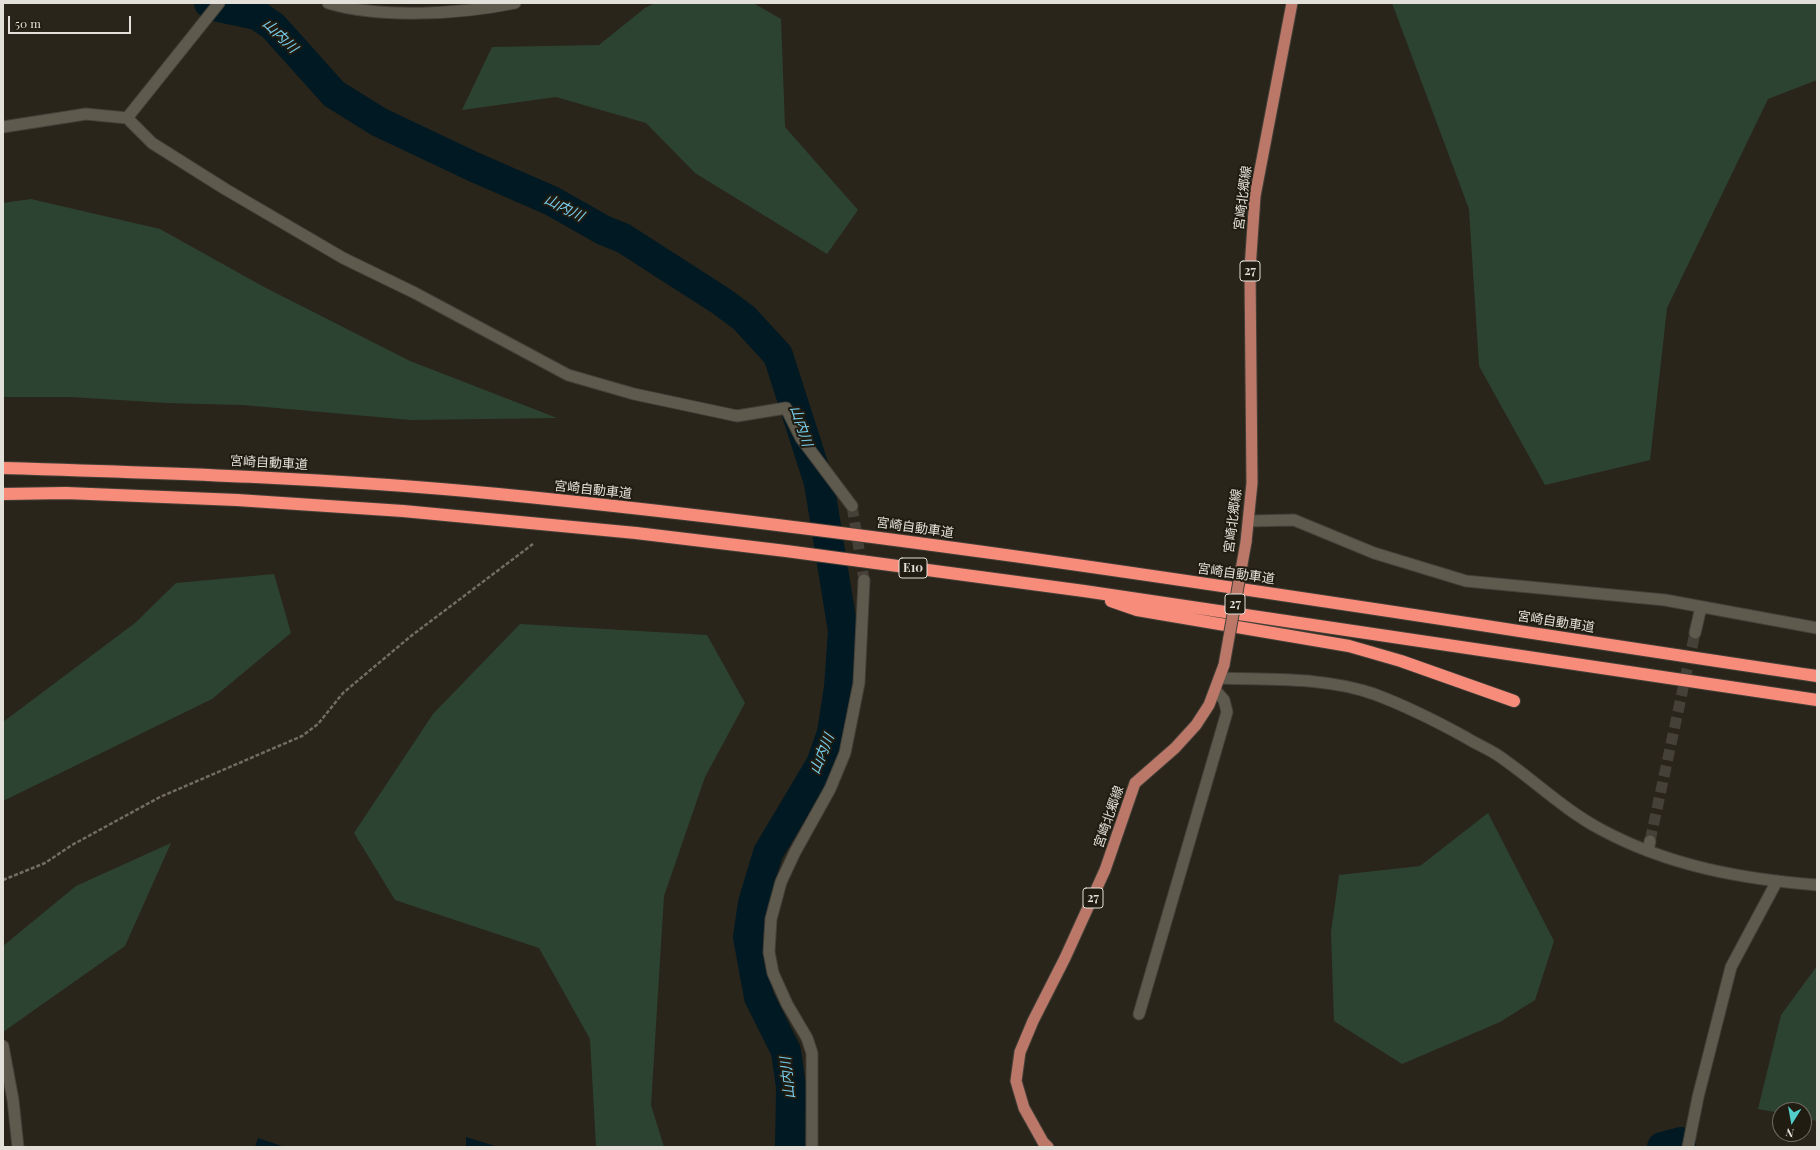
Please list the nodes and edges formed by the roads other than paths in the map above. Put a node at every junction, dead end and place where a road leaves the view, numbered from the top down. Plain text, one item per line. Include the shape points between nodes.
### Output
1 (219, 3) edge
2 (328, 3) edge
3 (515, 3) edge
4 (1292, 3) edge
5 (127, 118) junction
6 (3, 126) edge
7 (3, 468) edge
8 (3, 494) edge
9 (852, 506) tunnel mouth
10 (1249, 521) junction
11 (864, 580) tunnel mouth
12 (1084, 591) junction
13 (1701, 607) junction
14 (1817, 628) edge
15 (1695, 633) tunnel mouth
16 (1817, 676) edge
17 (1220, 678) junction
18 (1216, 691) junction
19 (1817, 700) edge
20 (1514, 701) dead end
21 (1777, 881) junction
22 (1817, 885) edge
23 (1139, 1014) dead end
24 (3, 1046) edge
25 (18, 1147) edge
26 (812, 1147) edge
27 (1048, 1147) edge
28 (1688, 1147) edge

1 - 5 street
2 - 3 street via 378,12 441,13
4 - 10 main road, 宮崎北郷線 / 27 via 1255,196 1250,269 1252,483
5 - 6 street via 86,114
5 - 9 street via 152,143 336,254 568,375 634,394 737,416 786,408 801,438
7 - 16 highway, 宮崎自動車道 / E10 via 340,481 495,494 753,521 1020,557
8 - 12 highway, E10 via 66,493 230,500 419,512 683,539
10 - 13 street via 1294,520 1374,553 1466,581 1666,600
10 - 17 main road, 宮崎北郷線 / 27, bridge
11 - 26 street via 859,683 845,753 830,789 784,876 771,919 769,952 773,973 807,1038 812,1053
12 - 19 highway, E10
12 - 20 highway via 1137,610 1349,646 1401,661
13 - 14 street
13 - 15 street
17 - 18 main road, 宮崎北郷線 / 27
17 - 21 street via 1299,680 1338,684 1373,694 1408,708 1499,756 1548,795 1601,830 1649,846 1694,867
18 - 23 street via 1224,700 1227,712
18 - 27 main road, 宮崎北郷線 / 27 via 1196,725 1135,783 1105,870 1020,1052 1016,1081 1024,1108
21 - 22 street
21 - 28 street via 1731,968
24 - 25 street

